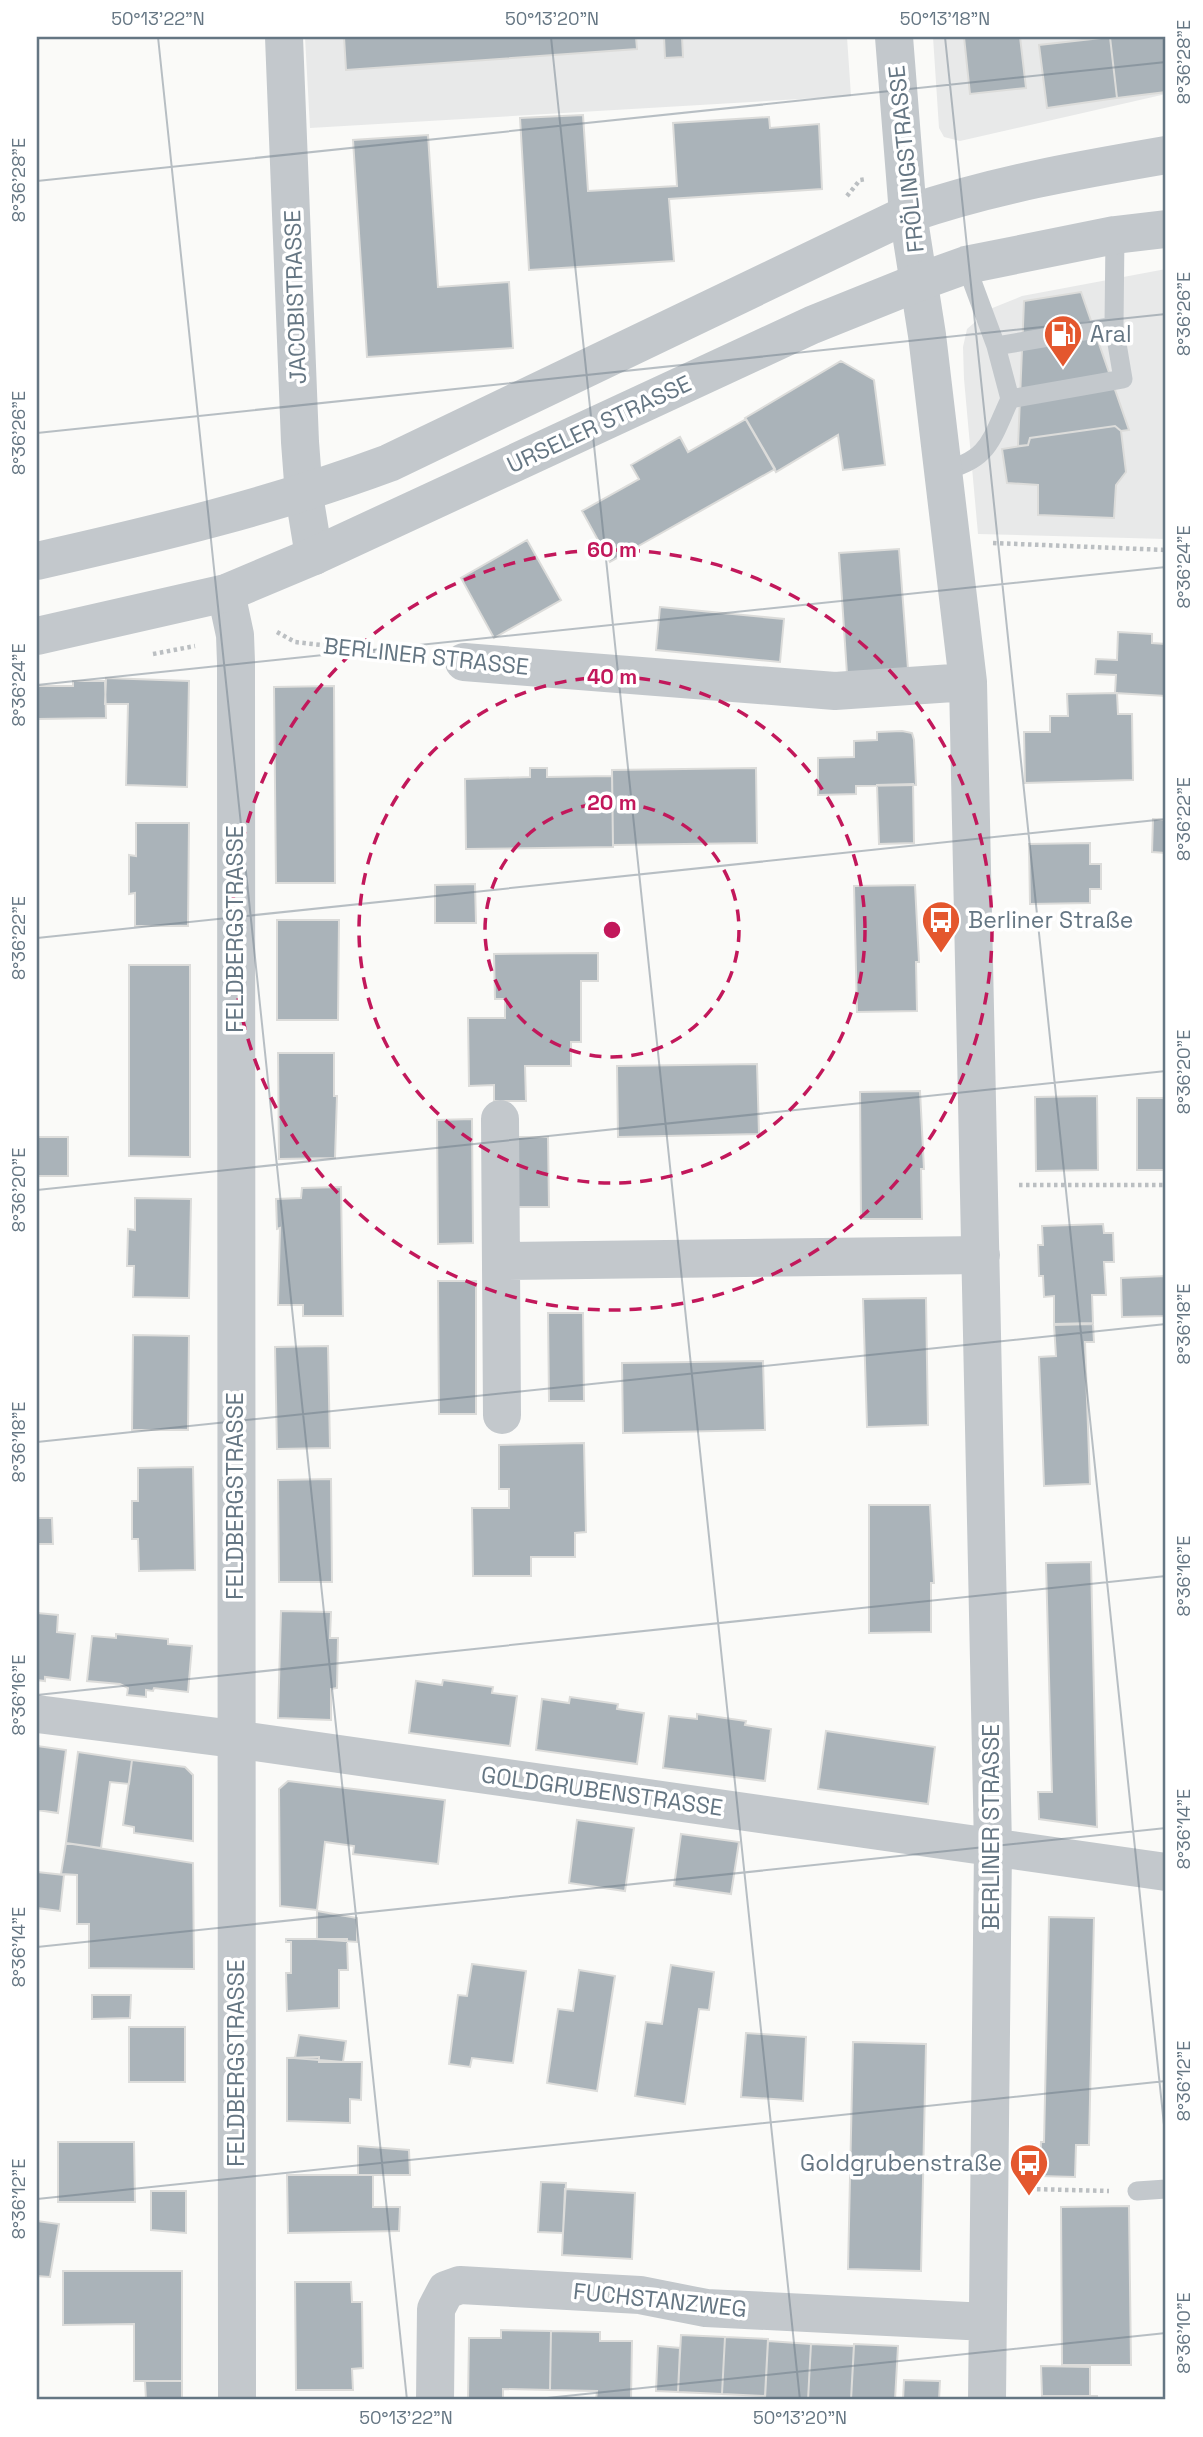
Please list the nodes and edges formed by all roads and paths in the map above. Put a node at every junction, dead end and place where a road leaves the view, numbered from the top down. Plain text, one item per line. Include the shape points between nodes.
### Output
1 (284, 37) edge
2 (894, 37) edge
3 (1166, 155) edge
4 (908, 214) junction
5 (1166, 229) edge
6 (1115, 235) junction
7 (966, 265) junction
8 (919, 282) junction
9 (1114, 326) junction
10 (996, 346) junction
11 (1010, 399) junction
12 (941, 471) junction
13 (304, 495) junction
14 (950, 541) junction
15 (1166, 550) edge
16 (314, 556) junction
17 (37, 561) edge
18 (226, 593) junction
19 (275, 631) dead end
20 (37, 636) edge
21 (464, 662) joint
22 (968, 682) junction
23 (500, 1119) dead end
24 (980, 1185) junction
25 (1166, 1185) edge
26 (981, 1255) junction
27 (501, 1261) junction
28 (502, 1415) dead end
29 (37, 1714) edge
30 (234, 1739) junction
31 (993, 1847) junction
32 (1166, 1872) edge
33 (987, 2188) junction
34 (1166, 2189) edge
35 (1137, 2191) joint
36 (987, 2322) junction
37 (237, 2400) edge
38 (435, 2400) edge
39 (987, 2400) edge

1 - 13 street, JACOBISTRASSE
2 - 4 street, FRÖLINGSTRASSE
3 - 4 street via 1071,171
4 - 8 street, FRÖLINGSTRASSE
4 - 13 street via 389,463
5 - 6 street, URSELER STRASSE
6 - 7 street, URSELER STRASSE
6 - 9 lane
7 - 8 street, URSELER STRASSE
7 - 10 lane
8 - 12 street, BERLINER STRASSE
8 - 16 street, URSELER STRASSE via 812,325
9 - 10 lane
9 - 11 lane via 1123,379
10 - 11 lane
11 - 12 lane via 981,455 966,466
12 - 14 street, BERLINER STRASSE
13 - 16 street, JACOBISTRASSE
13 - 17 street
14 - 15 path
14 - 22 street, BERLINER STRASSE
16 - 18 street, URSELER STRASSE
18 - 20 street, URSELER STRASSE
18 - 30 street, FELDBERGSTRASSE via 236,663
19 - 21 path, BERLINER STRASSE via 295,642
21 - 22 street, BERLINER STRASSE via 835,691
22 - 24 street, BERLINER STRASSE
23 - 27 street
24 - 25 path
24 - 26 street, BERLINER STRASSE
26 - 27 street
26 - 31 street, BERLINER STRASSE
27 - 28 street
29 - 30 street, GOLDGRUBENSTRASSE
30 - 31 street, GOLDGRUBENSTRASSE
30 - 37 street, FELDBERGSTRASSE
31 - 32 street, GOLDGRUBENSTRASSE
31 - 33 street, BERLINER STRASSE
33 - 35 path
33 - 36 street, BERLINER STRASSE
34 - 35 lane
36 - 38 street, FUCHSTANZWEG via 706,2308 640,2295 460,2286 446,2290 436,2309
36 - 39 street, BERLINER STRASSE

